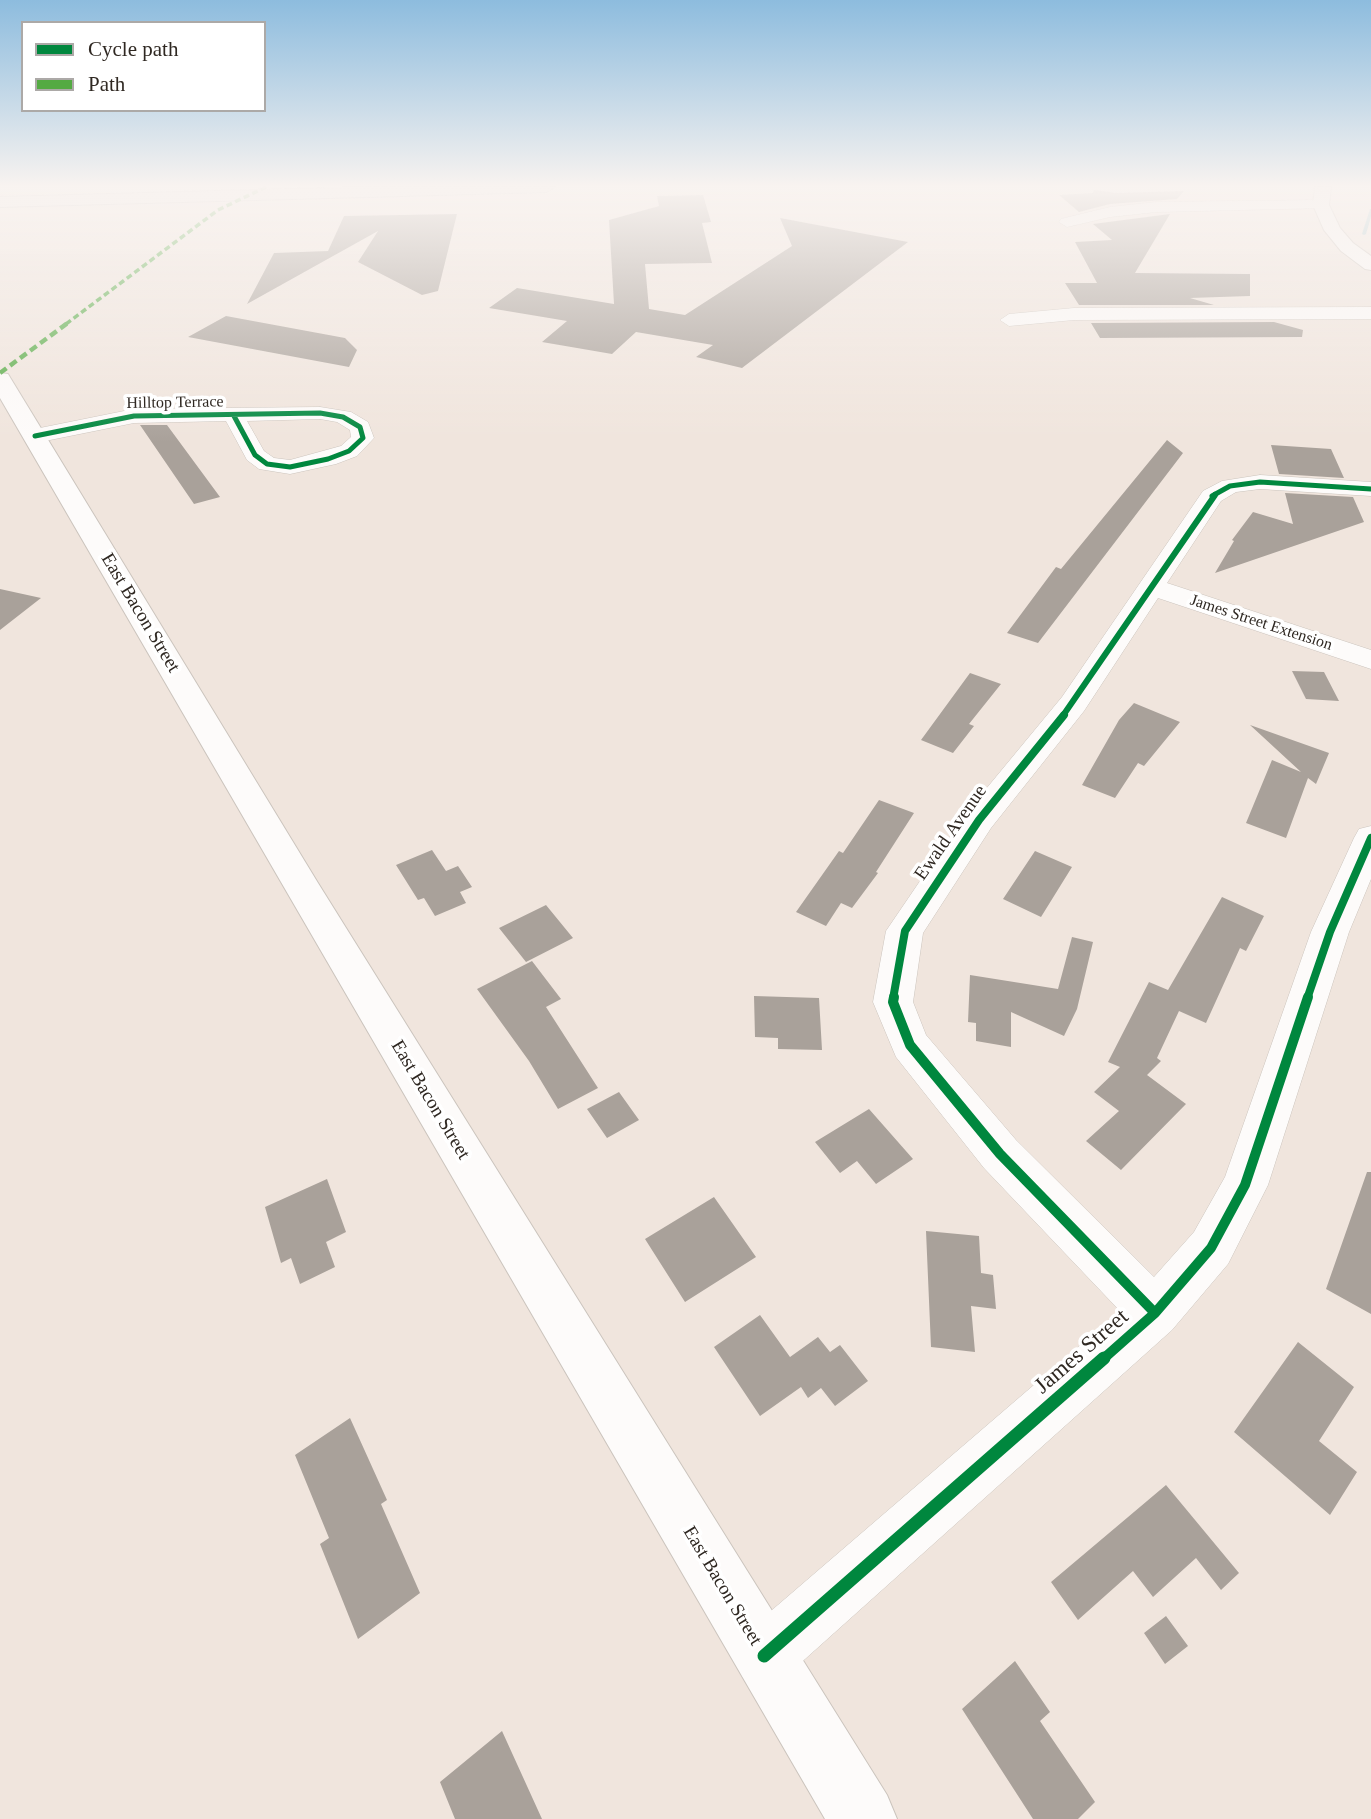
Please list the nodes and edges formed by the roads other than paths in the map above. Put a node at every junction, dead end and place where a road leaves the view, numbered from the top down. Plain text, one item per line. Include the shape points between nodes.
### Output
1 (1371, 313) edge
2 (1009, 320) dead end
3 (0, 379) edge
4 (234, 416) junction
5 (35, 436) junction
6 (1371, 489) edge
7 (1152, 587) junction
8 (1371, 660) edge
9 (1371, 838) edge
10 (1155, 1313) junction
11 (764, 1656) junction
12 (863, 1819) edge

1 - 2 street via 1074,314
3 - 5 main road, East Bacon Street
4 - 4 street, Hilltop Terrace via 320,413 343,417 360,427 363,438 349,451 328,459 290,467 267,464 255,455
4 - 5 street, Hilltop Terrace via 134,416
5 - 11 main road, East Bacon Street
6 - 7 street, Ewald Avenue via 1260,482 1230,486 1213,496
7 - 8 street, James Street Extension
7 - 10 street, Ewald Avenue via 1073,704 979,820 905,931 893,1002 910,1045 933,1077 1000,1154
9 - 10 street, James Street via 1330,932 1245,1185 1211,1248
10 - 11 street, James Street
11 - 12 main road, East Bacon Street

